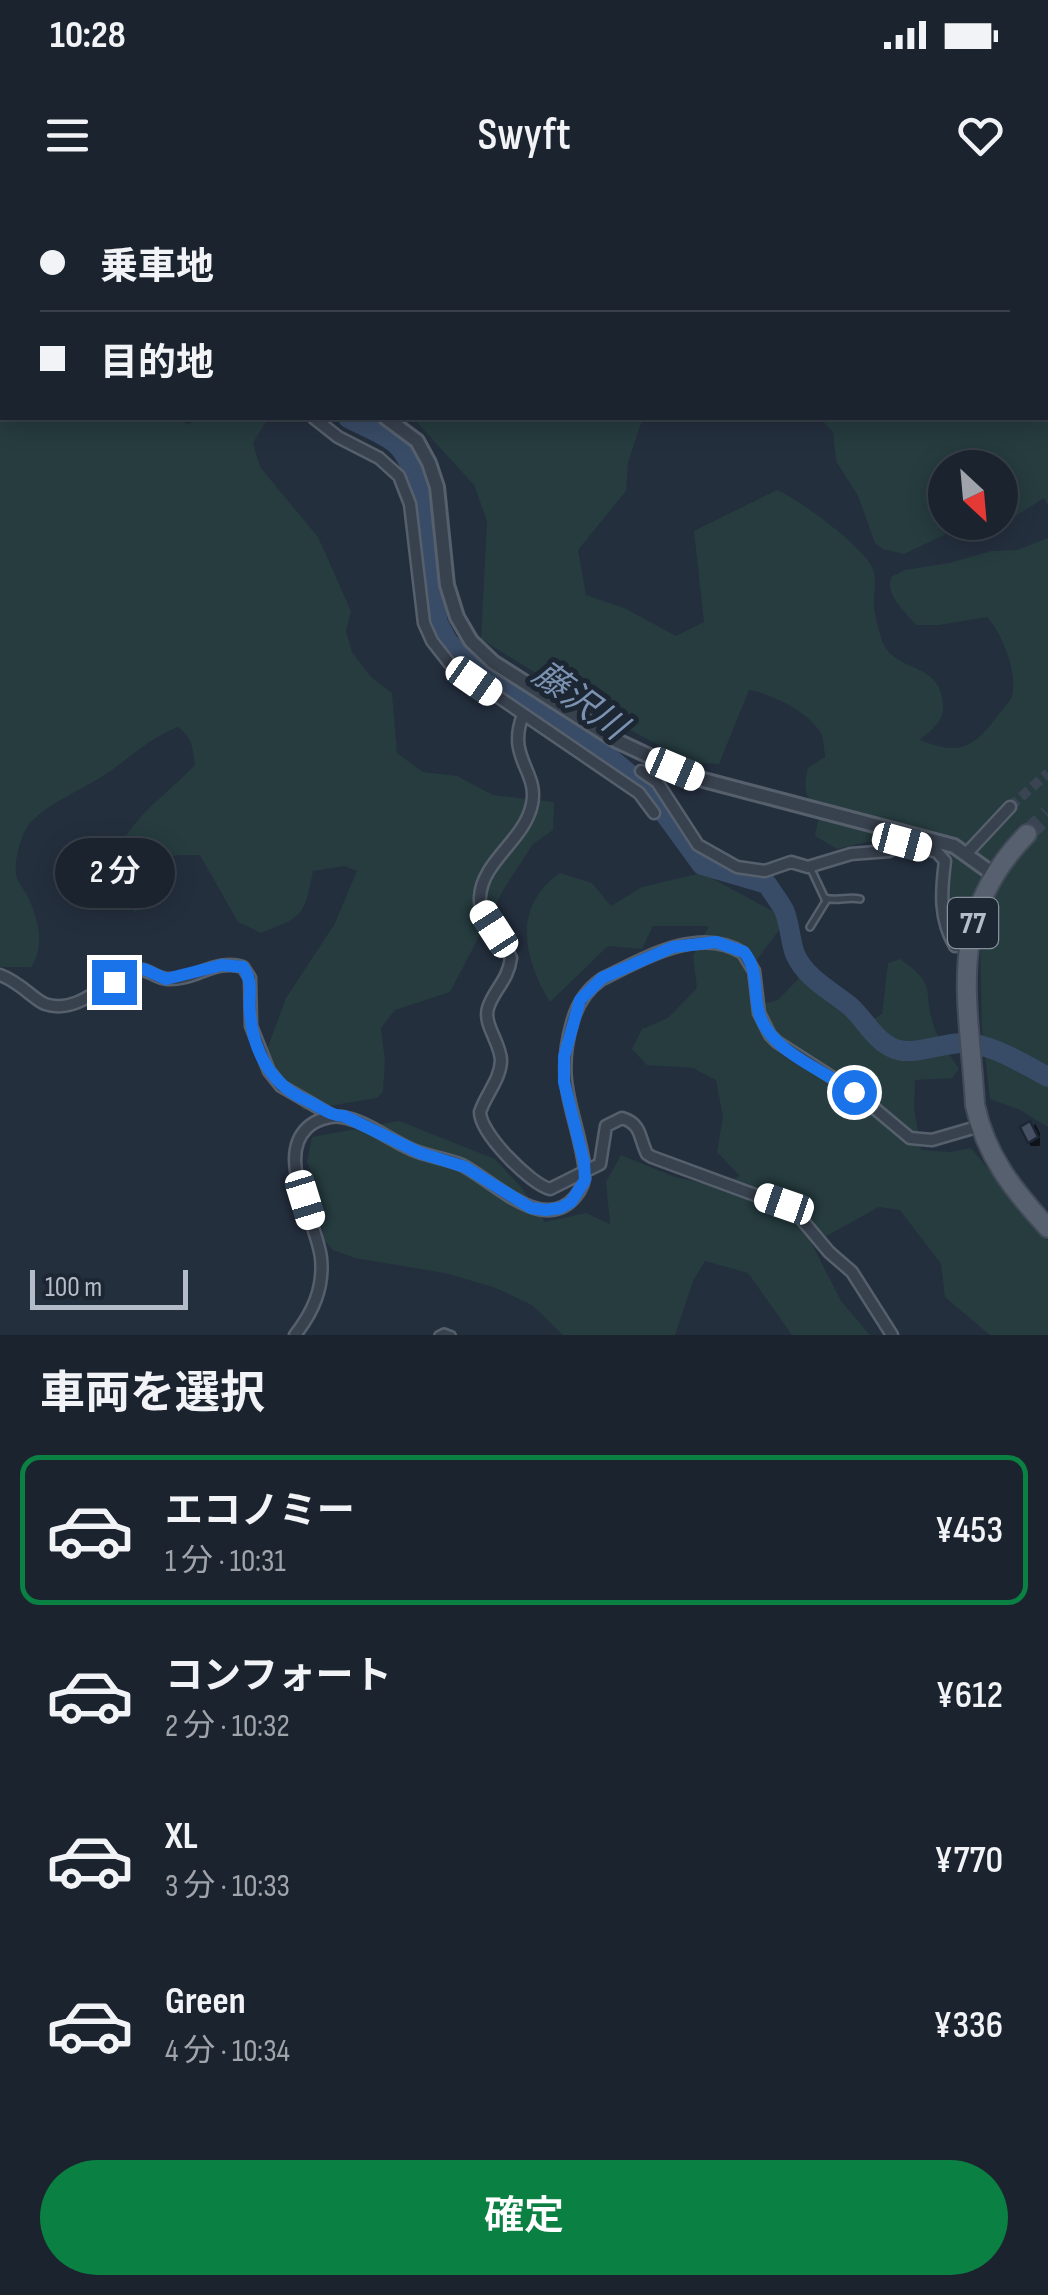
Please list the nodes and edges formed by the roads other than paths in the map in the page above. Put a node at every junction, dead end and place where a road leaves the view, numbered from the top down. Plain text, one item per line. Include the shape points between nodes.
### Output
1 (317, 420) edge
2 (389, 420) edge
3 (523, 715) junction
4 (654, 760) junction
5 (640, 770) junction
6 (624, 784) junction
7 (1010, 807) tunnel mouth
8 (654, 814) dead end
9 (1027, 834) tunnel mouth
10 (967, 854) junction
11 (810, 866) junction
12 (993, 874) junction
13 (825, 898) junction
14 (860, 899) dead end
15 (810, 927) dead end
16 (966, 946) junction
17 (0, 975) edge
18 (333, 1116) junction
19 (980, 1126) junction
20 (586, 1170) junction
21 (1048, 1228) edge
22 (295, 1335) edge
23 (438, 1335) edge
24 (452, 1335) edge
25 (892, 1335) edge

1 - 3 street via 399,476 410,504 424,623 432,641 450,664
2 - 4 street via 418,440 429,463 447,585 471,641 493,662
3 - 6 street
3 - 20 street via 516,745 532,786 532,806 524,828 490,870 480,898 511,958 488,1006 500,1064 480,1119 486,1133 544,1188
4 - 5 street
4 - 10 street via 696,778
5 - 6 street
5 - 11 street via 657,782 698,844 722,861 765,871 791,862
6 - 8 street
7 - 10 street
9 - 12 main road, 77
10 - 12 street
11 - 13 lane
11 - 16 street via 889,851 902,842 937,852 946,861 941,906 947,933 955,946
12 - 16 main road, 77
13 - 14 lane
13 - 15 lane
16 - 19 main road, 77
17 - 18 street via 44,1004 58,1005 86,998 133,970 166,979 222,965 243,967 250,978 251,1026 269,1072
18 - 20 street via 465,1167 531,1208 571,1202
18 - 22 street via 307,1128 294,1156 322,1259 315,1306
19 - 20 street via 922,1142 901,1133 770,1035 744,952 716,942 688,944 602,978 576,1009 564,1082
19 - 21 main road, 77 via 1013,1190
20 - 25 street via 602,1160 606,1126 631,1121 652,1157 793,1210 852,1272
23 - 24 lane

